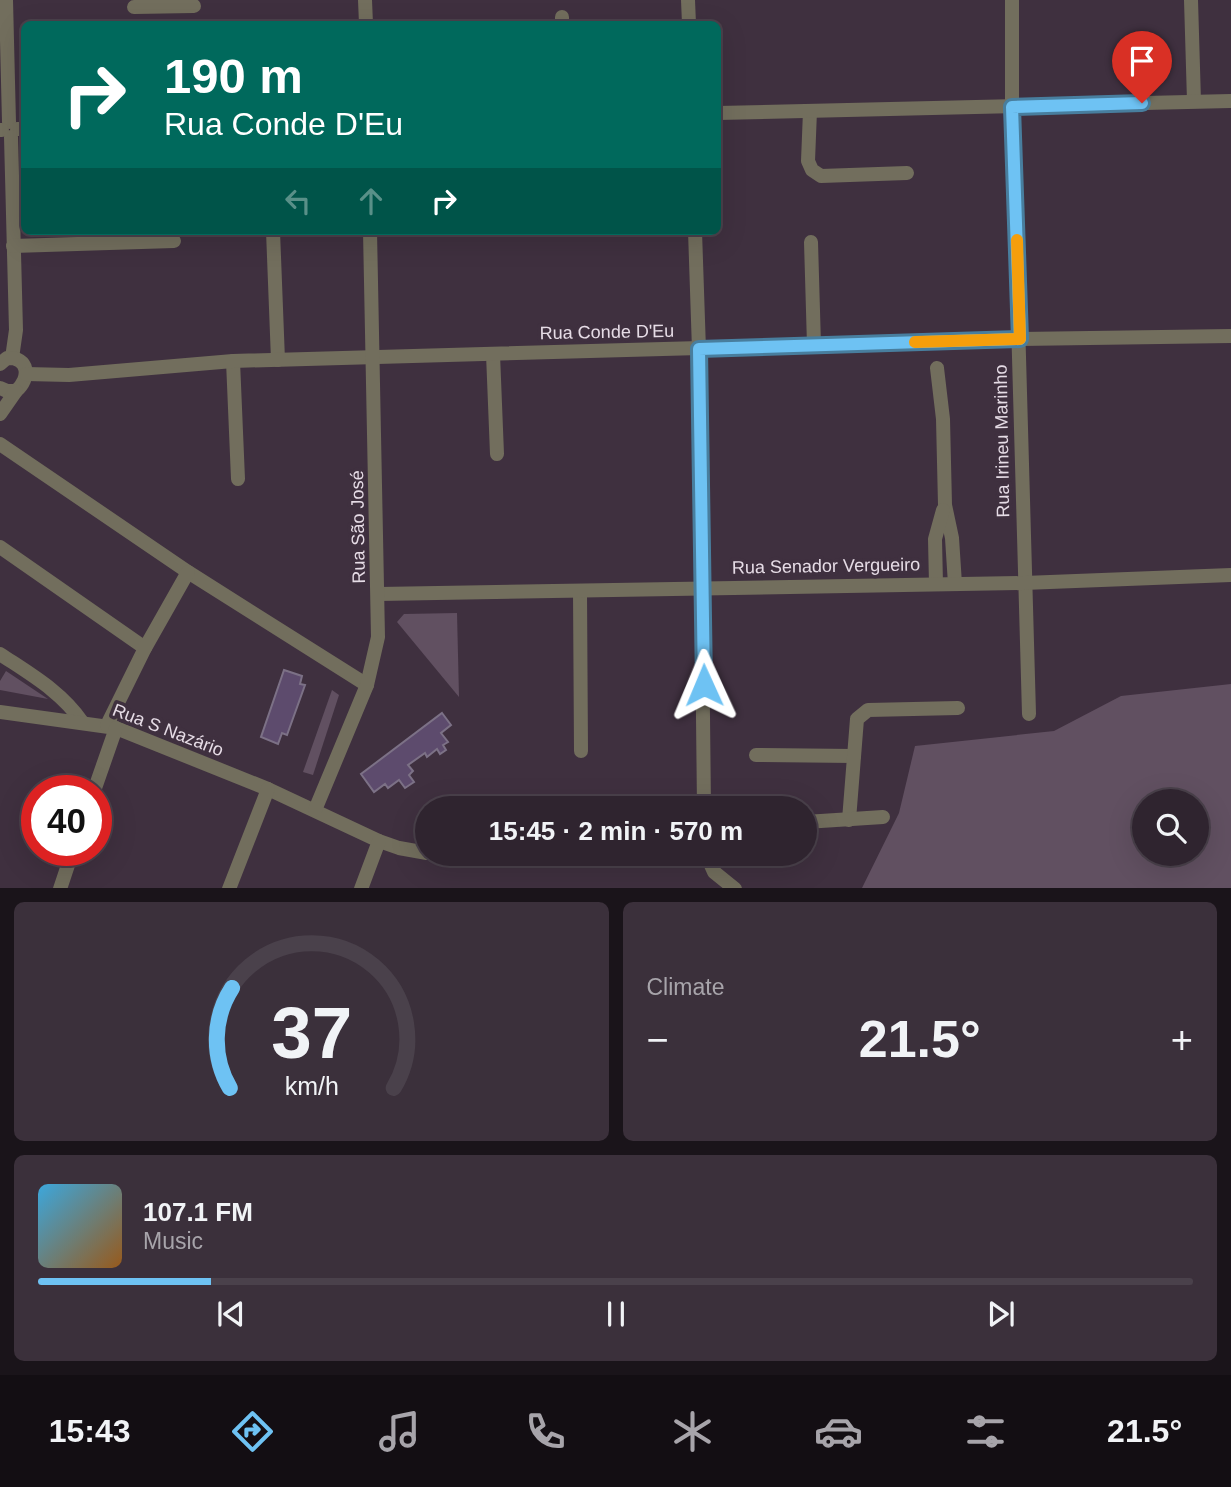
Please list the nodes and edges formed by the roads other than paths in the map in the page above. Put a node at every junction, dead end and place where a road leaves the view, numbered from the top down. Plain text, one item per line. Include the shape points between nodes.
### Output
1 (6, 0) edge
2 (365, 0) edge
3 (688, 0) edge
4 (1012, 0) edge
5 (1191, 0) edge
6 (186, 4) edge
7 (134, 7) dead end
8 (366, 21) edge
9 (689, 21) edge
10 (1231, 101) edge
11 (1194, 102) junction
12 (1012, 107) junction
13 (810, 111) junction
14 (721, 113) edge
15 (10, 130) edge
16 (907, 173) dead end
17 (273, 235) edge
18 (370, 235) edge
19 (695, 235) edge
20 (174, 242) dead end
21 (811, 242) dead end
22 (13, 246) junction
23 (1231, 336) edge
24 (1020, 339) junction
25 (814, 345) junction
26 (699, 349) junction
27 (493, 354) junction
28 (373, 357) junction
29 (278, 360) junction
30 (6, 361) edge
31 (233, 361) junction
32 (937, 368) dead end
33 (26, 374) junction
34 (0, 388) edge
35 (16, 391) junction
36 (0, 399) edge
37 (0, 413) edge
38 (0, 444) edge
39 (497, 454) dead end
40 (238, 480) dead end
41 (945, 505) junction
42 (0, 547) edge
43 (188, 572) junction
44 (1231, 575) edge
45 (1024, 583) junction
46 (936, 584) junction
47 (956, 584) junction
48 (702, 587) junction
49 (580, 592) junction
50 (379, 594) junction
51 (145, 648) junction
52 (0, 654) edge
53 (367, 685) junction
54 (958, 708) dead end
55 (0, 712) edge
56 (1029, 714) dead end
57 (82, 722) junction
58 (112, 727) junction
59 (581, 751) dead end
60 (756, 755) dead end
61 (854, 757) junction
62 (98, 775) edge
63 (268, 789) junction
64 (704, 796) edge
65 (315, 810) junction
66 (883, 817) dead end
67 (849, 820) junction
68 (817, 821) edge
69 (379, 841) junction
70 (415, 850) edge
71 (68, 866) edge
72 (711, 866) edge
73 (60, 888) edge
74 (229, 888) edge
75 (361, 888) edge
76 (735, 888) edge

1 - 15 street
2 - 8 street
3 - 9 street
4 - 12 street, Rua Irineu Marinho
5 - 11 street
6 - 7 street
10 - 11 street
11 - 12 street
12 - 13 street
12 - 24 street, Rua Irineu Marinho
13 - 14 street
13 - 16 street via 808,161 821,176
15 - 22 street
17 - 29 street
18 - 28 street, Rua São José
19 - 26 street
20 - 22 street
21 - 25 street
22 - 30 street via 16,330
23 - 24 street, Rua Conde D'Eu
24 - 25 street, Rua Conde D'Eu
24 - 45 street, Rua Irineu Marinho
25 - 26 street, Rua Conde D'Eu
26 - 27 street, Rua Conde D'Eu
26 - 48 street
27 - 28 street, Rua Conde D'Eu
27 - 39 street
28 - 29 street, Rua Conde D'Eu
28 - 50 street, Rua São José
29 - 31 street, Rua Conde D'Eu
30 - 33 street via 24,365
31 - 33 street, Rua Conde D'Eu via 69,375
31 - 40 street
32 - 41 street
33 - 35 street
34 - 35 street
35 - 37 street
36 - 37 street
38 - 43 street
41 - 46 street via 935,539
41 - 47 street
42 - 51 street
43 - 51 street
43 - 53 street
44 - 45 street, Rua Senador Vergueiro
45 - 47 street, Rua Senador Vergueiro
45 - 56 street, Rua Irineu Marinho
46 - 47 street, Rua Senador Vergueiro
46 - 48 street, Rua Senador Vergueiro
48 - 49 street, Rua Senador Vergueiro
48 - 64 street
49 - 50 street, Rua Senador Vergueiro
49 - 59 street
50 - 53 street, Rua São José via 378,637
51 - 58 street
52 - 57 street via 55,692
53 - 65 street, Rua São José
54 - 61 street via 864,711 857,719
55 - 57 street, Rua S Nazário
57 - 58 street, Rua S Nazário
58 - 62 street
58 - 63 street, Rua S Nazário
60 - 61 street
61 - 67 street
63 - 65 street, Rua S Nazário
63 - 74 street
65 - 69 street, Rua S Nazário
66 - 67 street
67 - 68 street
69 - 70 street, Rua S Nazário
69 - 75 street
71 - 73 street
72 - 76 street

